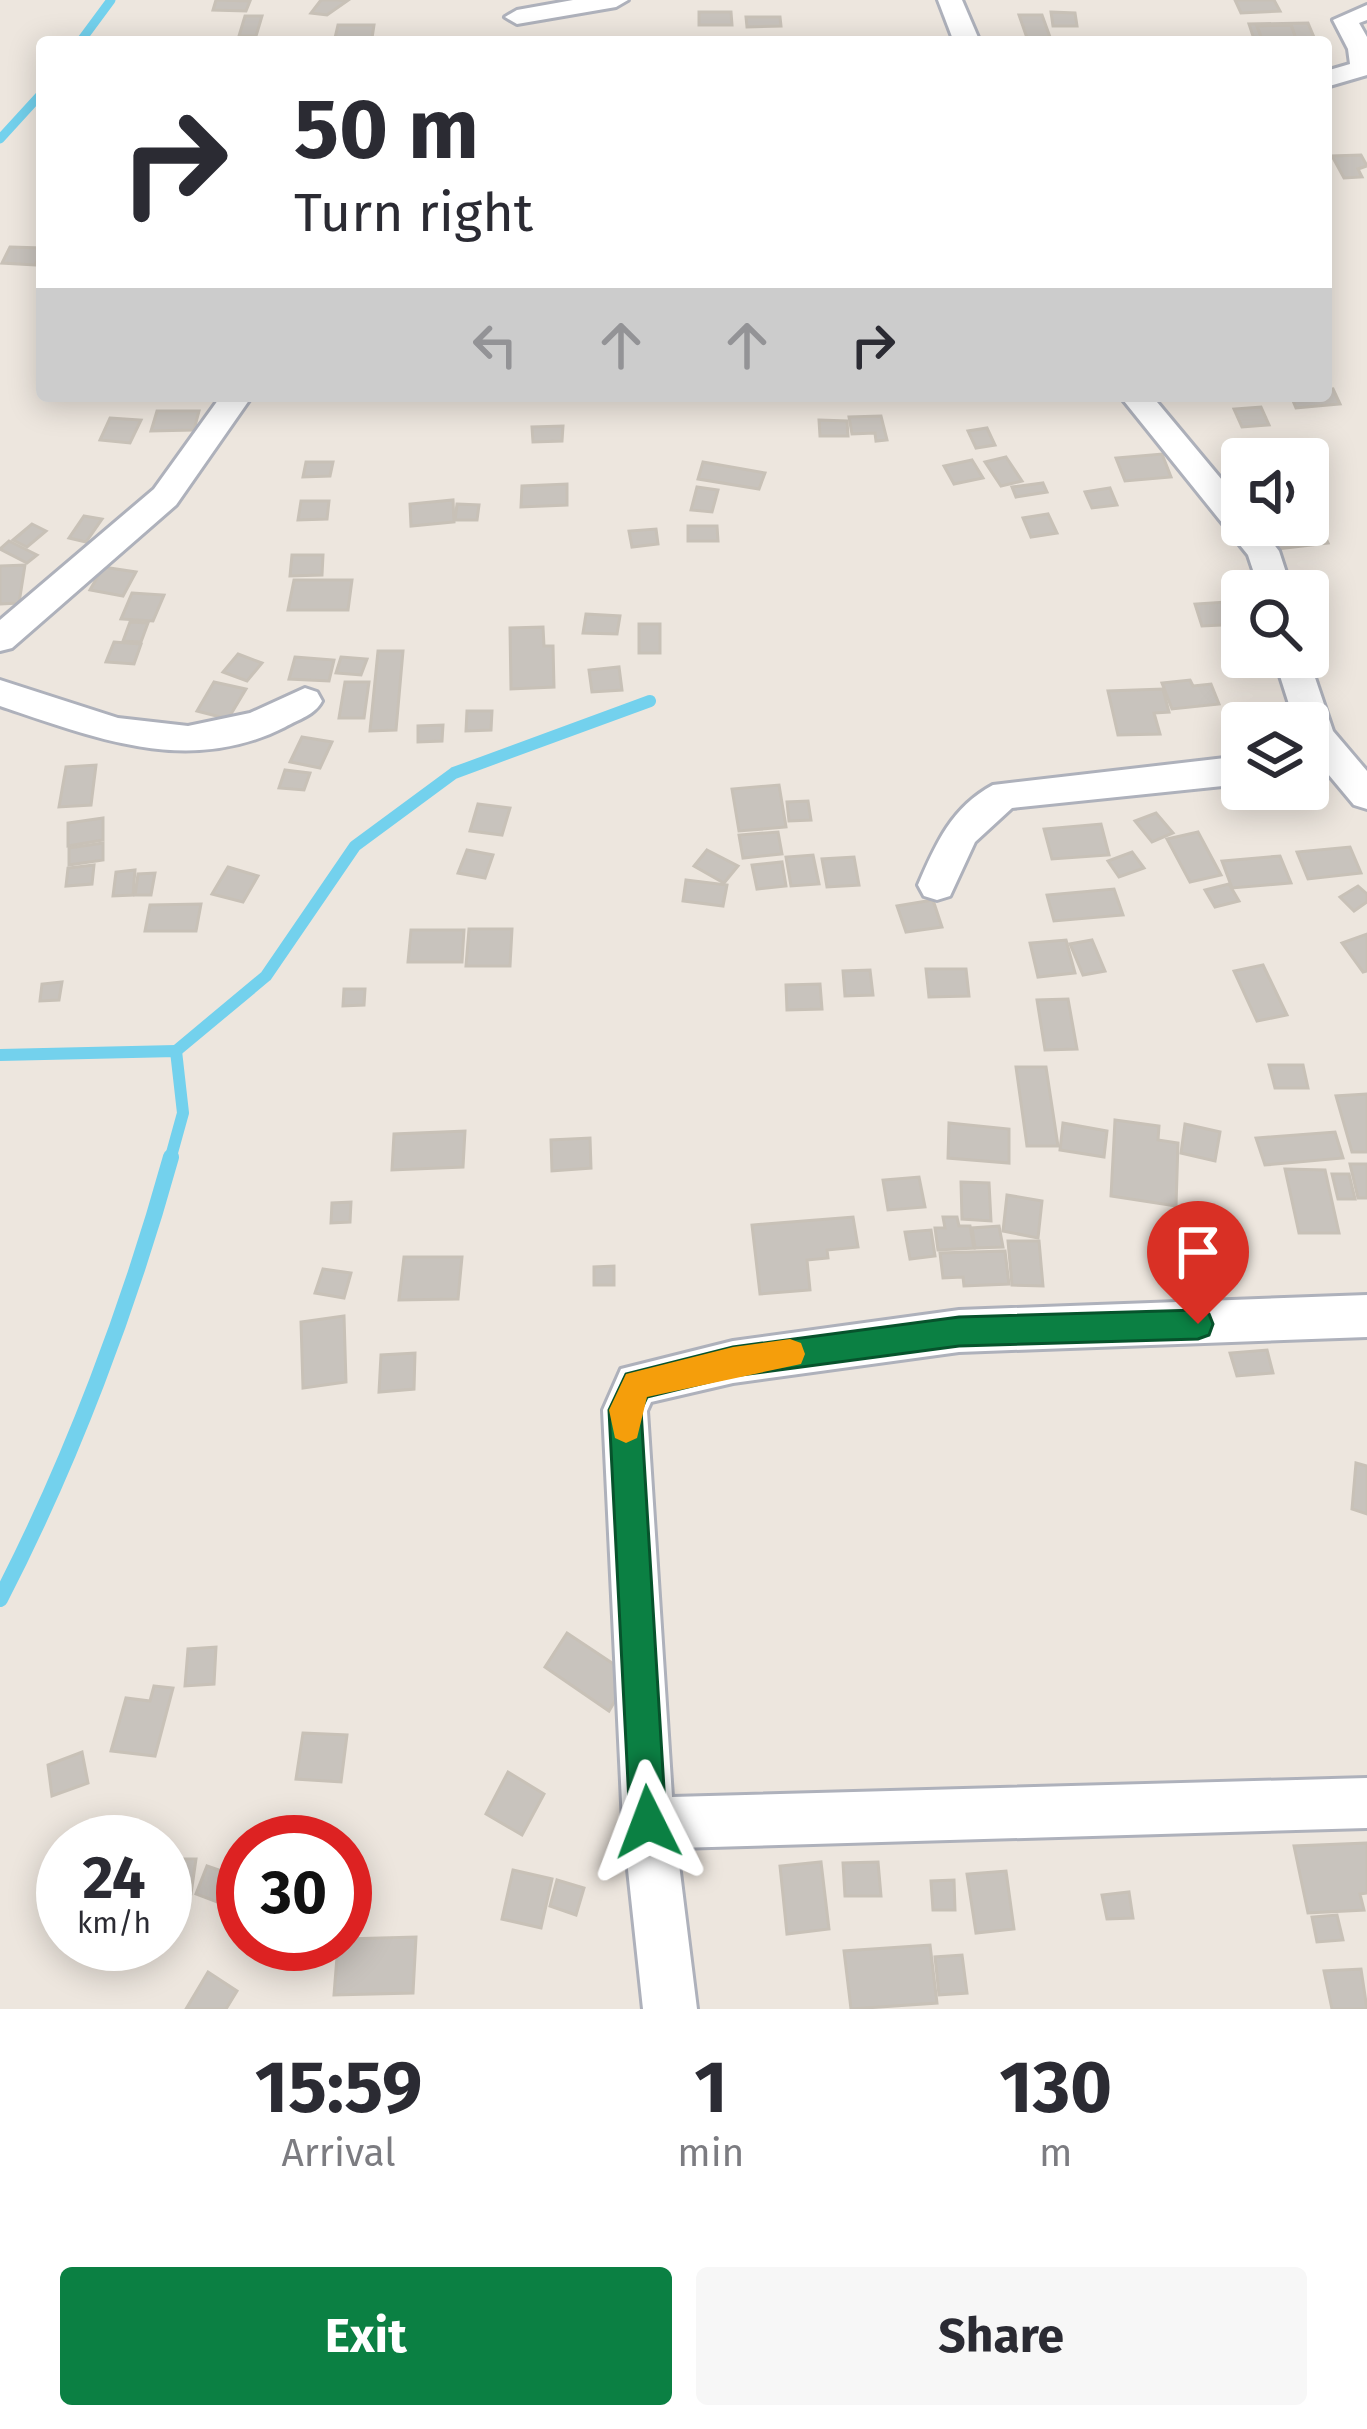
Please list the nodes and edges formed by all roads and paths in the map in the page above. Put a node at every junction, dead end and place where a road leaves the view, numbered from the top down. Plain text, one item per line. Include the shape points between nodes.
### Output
1 (616, 0) edge
2 (950, 0) edge
3 (519, 9) edge
4 (1367, 12) edge
5 (506, 36) edge
6 (965, 36) edge
7 (1332, 77) edge
8 (233, 402) edge
9 (1140, 402) edge
10 (1269, 570) edge
11 (0, 639) edge
12 (0, 693) edge
13 (305, 701) dead end
14 (1329, 763) edge
15 (1221, 772) edge
16 (1367, 795) edge
17 (938, 885) dead end
18 (1367, 1316) edge
19 (1367, 1803) edge
20 (648, 1822) junction
21 (670, 2009) edge

1 - 3 street via 590,16
2 - 6 street
3 - 5 street
4 - 7 street via 1345,20 1363,68
8 - 11 street via 164,497
9 - 10 street via 1263,551
12 - 13 street via 170,743 220,739
14 - 16 street
15 - 17 street via 1006,795 977,808
18 - 20 street via 959,1331 733,1361 637,1384 625,1410
19 - 20 street
20 - 21 street

